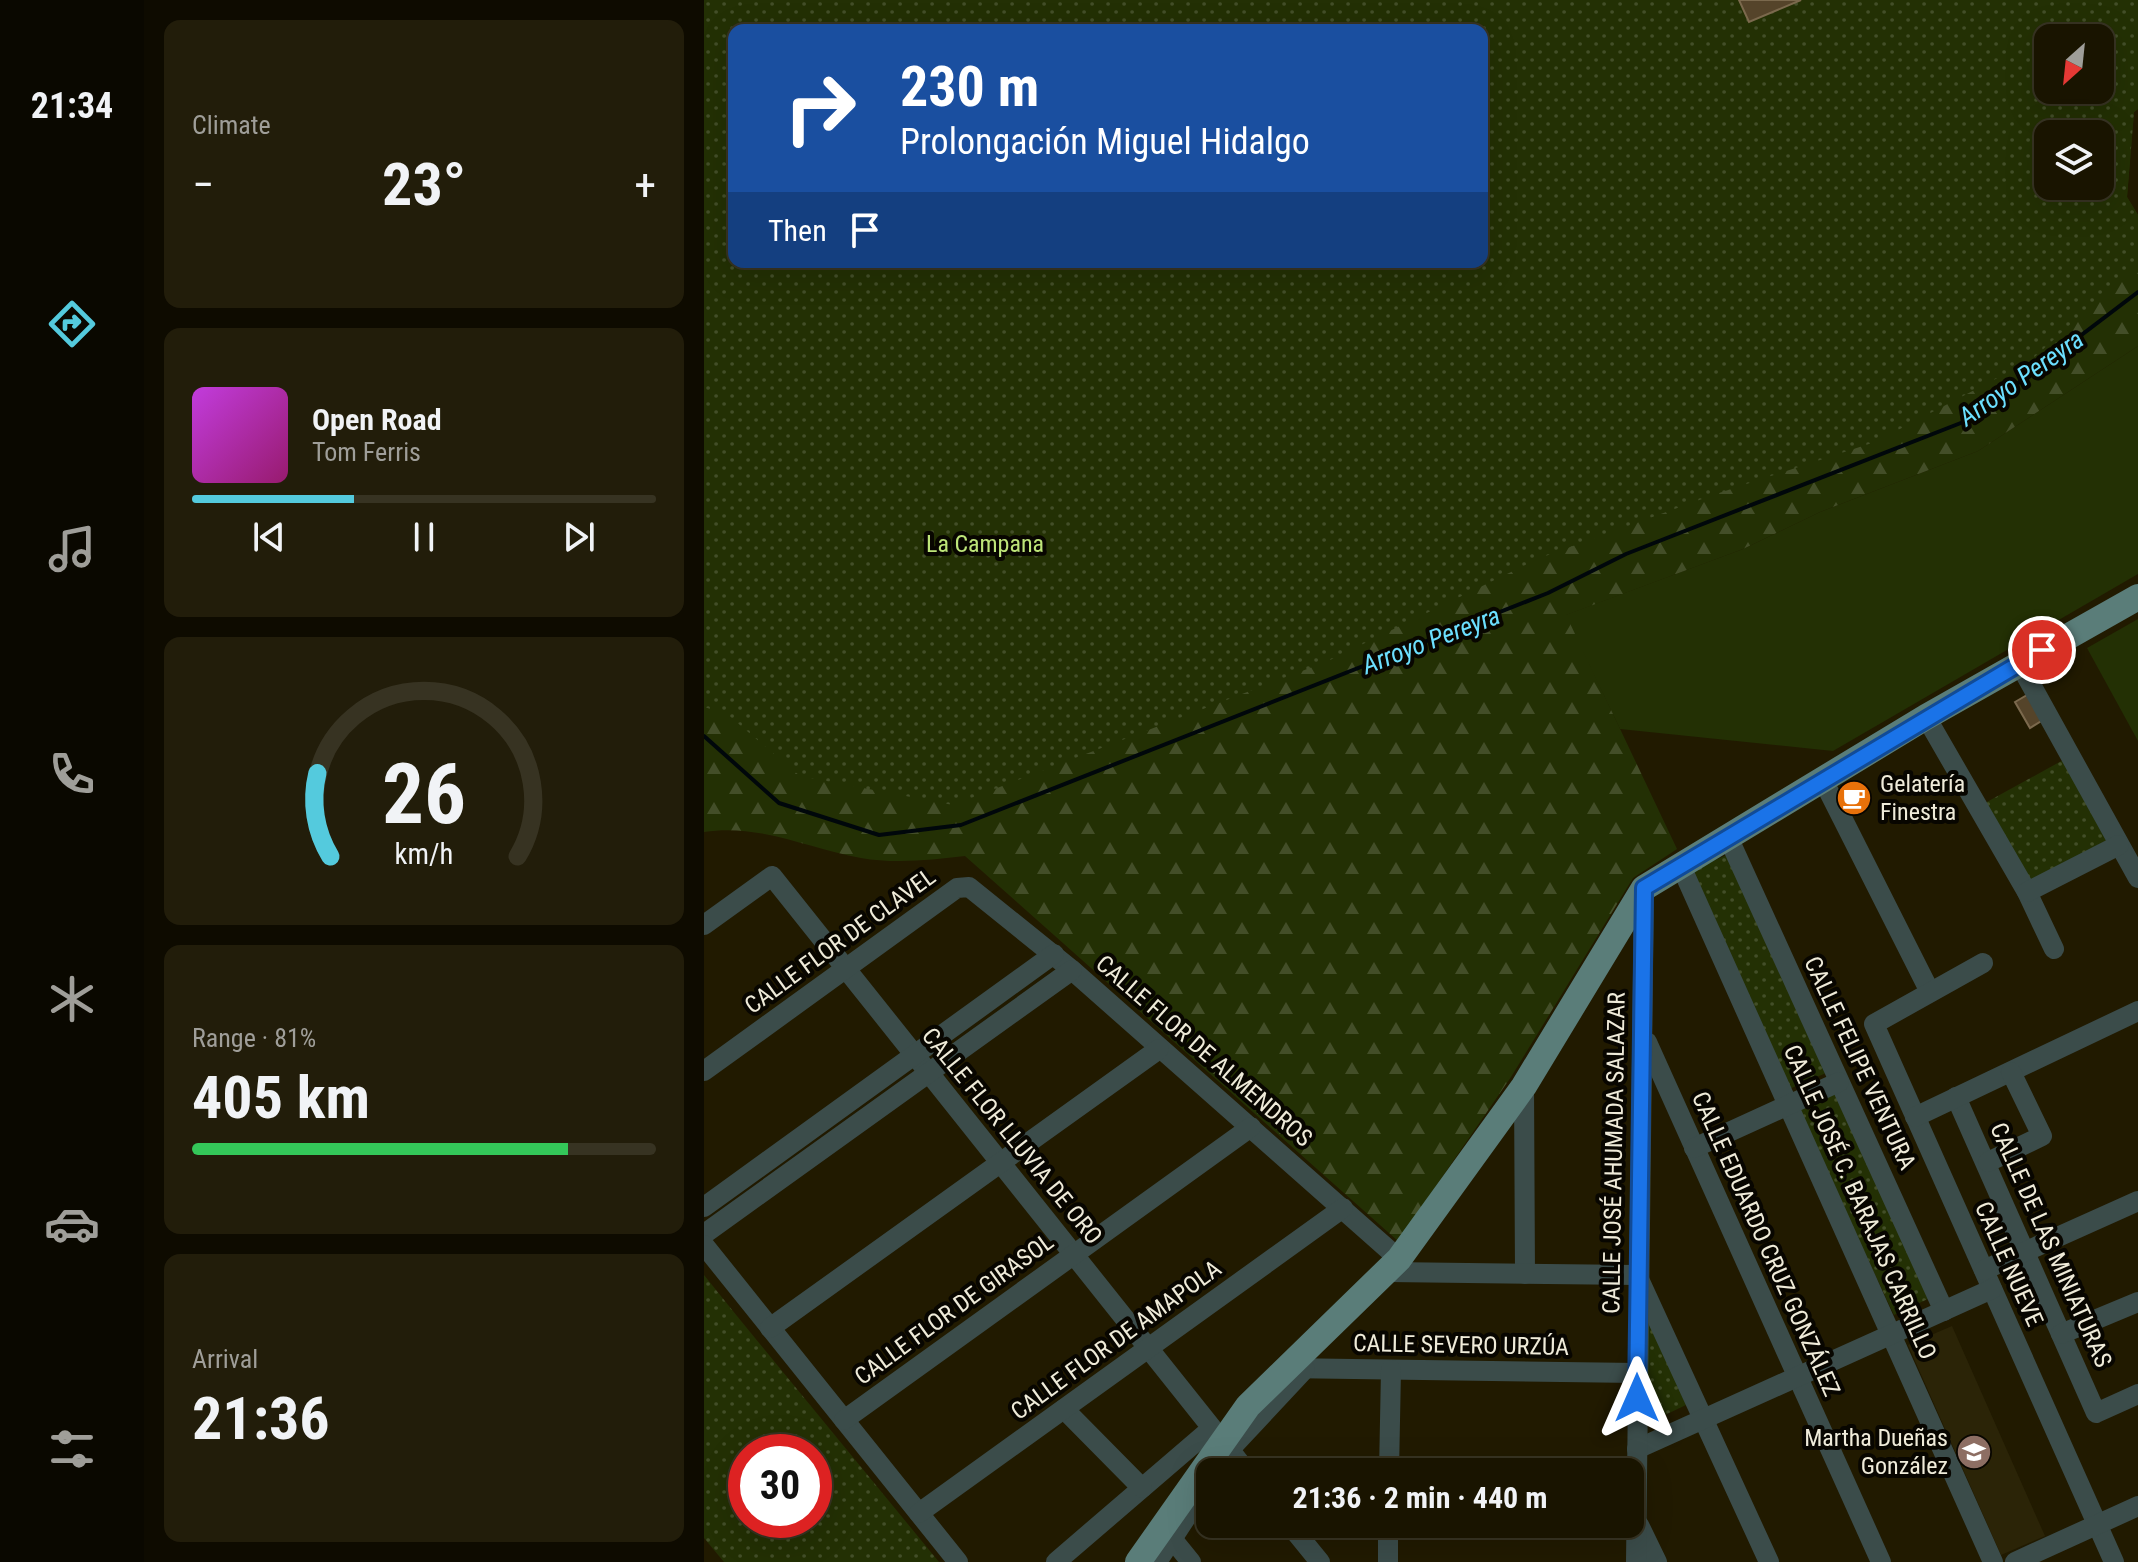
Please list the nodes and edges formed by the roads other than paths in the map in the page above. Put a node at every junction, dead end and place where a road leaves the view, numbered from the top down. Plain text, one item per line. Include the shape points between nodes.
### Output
1 (2138, 597) edge
2 (2019, 663) junction
3 (1926, 717) junction
4 (1823, 780) junction
5 (1728, 837) junction
6 (2119, 845) junction
7 (1680, 864) junction
8 (2138, 878) edge
9 (969, 887) joint
10 (1644, 888) junction
11 (2027, 892) junction
12 (704, 925) edge
13 (2054, 949) dead end
14 (1054, 954) junction
15 (1983, 963) dead end
16 (846, 969) junction
17 (1072, 970) junction
18 (1930, 992) junction
19 (2138, 1011) edge
20 (1643, 1035) junction
21 (1159, 1049) junction
22 (914, 1055) junction
23 (704, 1071) edge
24 (2011, 1072) junction
25 (929, 1073) junction
26 (1839, 1082) junction
27 (1524, 1086) junction
28 (1956, 1097) junction
29 (1788, 1104) junction
30 (1915, 1117) junction
31 (1251, 1127) junction
32 (1694, 1148) junction
33 (1988, 1162) junction
34 (1001, 1163) junction
35 (2138, 1201) edge
36 (704, 1207) edge
37 (1343, 1208) junction
38 (704, 1234) edge
39 (704, 1245) edge
40 (2027, 1250) junction
41 (1074, 1255) junction
42 (1394, 1266) junction
43 (1984, 1270) junction
44 (1525, 1274) junction
45 (1637, 1275) junction
46 (1992, 1289) junction
47 (2138, 1302) edge
48 (1944, 1311) junction
49 (770, 1328) junction
50 (2061, 1334) junction
51 (1891, 1335) junction
52 (1149, 1348) junction
53 (1294, 1368) junction
54 (1391, 1370) junction
55 (1637, 1373) junction
56 (1798, 1377) junction
57 (2138, 1394) edge
58 (1064, 1409) junction
59 (1703, 1419) junction
60 (844, 1420) junction
61 (1221, 1440) junction
62 (1637, 1449) junction
63 (1218, 1458) edge
64 (1236, 1458) edge
65 (1389, 1458) edge
66 (1636, 1458) edge
67 (1142, 1488) junction
68 (1196, 1498) edge
69 (2138, 1506) edge
70 (919, 1513) junction
71 (2097, 1525) junction
72 (1167, 1533) junction
73 (1644, 1534) edge
74 (1300, 1538) edge
75 (1388, 1538) edge
76 (1636, 1538) edge
77 (958, 1562) edge
78 (1056, 1562) edge
79 (1138, 1562) edge
80 (1157, 1562) edge
81 (1191, 1562) edge
82 (1320, 1562) edge
83 (1388, 1562) edge
84 (1636, 1562) edge
85 (1657, 1562) edge
86 (1769, 1562) edge
87 (1881, 1562) edge
88 (1993, 1562) edge
89 (2015, 1562) edge
90 (2114, 1562) edge

1 - 2 main road
2 - 3 main road
2 - 6 street
3 - 4 main road
3 - 11 street
4 - 5 main road
4 - 18 street
5 - 7 main road
5 - 26 street, CALLE FELIPE VENTURA
6 - 8 street
6 - 11 street
7 - 10 main road
7 - 29 street, CALLE JOSÉ C. BARAJAS CARRILLO
9 - 14 street, CALLE FLOR DE ALMENDROS
9 - 16 street, CALLE FLOR DE CLAVEL via 957,888
10 - 20 street, CALLE JOSÉ AHUMADA SALAZAR
10 - 27 main road
11 - 13 street
12 - 16 street, CALLE FLOR LLUVIA DE ORO via 772,876
14 - 17 street, CALLE FLOR DE ALMENDROS
14 - 22 street
15 - 18 street
16 - 22 street, CALLE FLOR LLUVIA DE ORO
16 - 23 street, CALLE FLOR DE CLAVEL
17 - 21 street, CALLE FLOR DE ALMENDROS
17 - 25 street
18 - 30 street, CALLE NUEVE via 1874,1024
19 - 24 street
20 - 32 street, CALLE EDUARDO CRUZ GONZÁLEZ
20 - 45 street, CALLE JOSÉ AHUMADA SALAZAR
21 - 31 street, CALLE FLOR DE ALMENDROS
21 - 34 street
22 - 25 street, CALLE FLOR LLUVIA DE ORO
22 - 36 street
24 - 28 street
24 - 33 street via 2042,1136
25 - 34 street, CALLE FLOR LLUVIA DE ORO
25 - 38 street
26 - 29 street
26 - 48 street, CALLE FELIPE VENTURA
27 - 42 main road
27 - 44 street
28 - 30 street
28 - 33 street, CALLE DE LAS MINIATURAS
29 - 32 street
29 - 51 street, CALLE JOSÉ C. BARAJAS CARRILLO
30 - 43 street, CALLE NUEVE
31 - 37 street, CALLE FLOR DE ALMENDROS
31 - 41 street, CALLE FLOR DE GIRASOL
32 - 56 street, CALLE EDUARDO CRUZ GONZÁLEZ
33 - 40 street, CALLE DE LAS MINIATURAS
34 - 41 street, CALLE FLOR LLUVIA DE ORO
34 - 49 street
35 - 40 street
37 - 42 street, CALLE FLOR DE ALMENDROS
37 - 52 street, CALLE FLOR DE AMAPOLA
39 - 49 street
40 - 43 street
40 - 50 street, CALLE DE LAS MINIATURAS
41 - 52 street, CALLE FLOR LLUVIA DE ORO
41 - 60 street, CALLE FLOR DE GIRASOL
42 - 44 street
42 - 53 main road
43 - 46 street, CALLE NUEVE
44 - 45 street
45 - 55 street, CALLE JOSÉ AHUMADA SALAZAR
45 - 59 street
46 - 48 street
46 - 71 street, CALLE NUEVE
47 - 50 street
48 - 51 street
49 - 60 street
50 - 57 street, CALLE DE LAS MINIATURAS via 2096,1413
51 - 56 street
51 - 88 street, CALLE JOSÉ C. BARAJAS CARRILLO
52 - 58 street, CALLE FLOR DE AMAPOLA
52 - 61 street, CALLE FLOR LLUVIA DE ORO
53 - 54 street, CALLE SEVERO URZÚA
53 - 61 main road
54 - 55 street, CALLE SEVERO URZÚA
54 - 65 street
55 - 62 street, CALLE JOSÉ AHUMADA SALAZAR
56 - 59 street
56 - 87 street, CALLE EDUARDO CRUZ GONZÁLEZ
58 - 67 street
58 - 70 street, CALLE FLOR DE AMAPOLA
59 - 62 street
59 - 86 street
60 - 70 street
61 - 63 street
61 - 64 street, CALLE FLOR LLUVIA DE ORO
61 - 67 street
61 - 72 main road
62 - 66 street, CALLE JOSÉ AHUMADA SALAZAR
67 - 78 street
68 - 72 street
69 - 71 street
70 - 77 street
71 - 89 street
71 - 90 street, CALLE NUEVE
72 - 79 main road
72 - 80 street
72 - 81 street
73 - 85 street
74 - 82 street
75 - 83 street
76 - 84 street, CALLE JOSÉ AHUMADA SALAZAR

